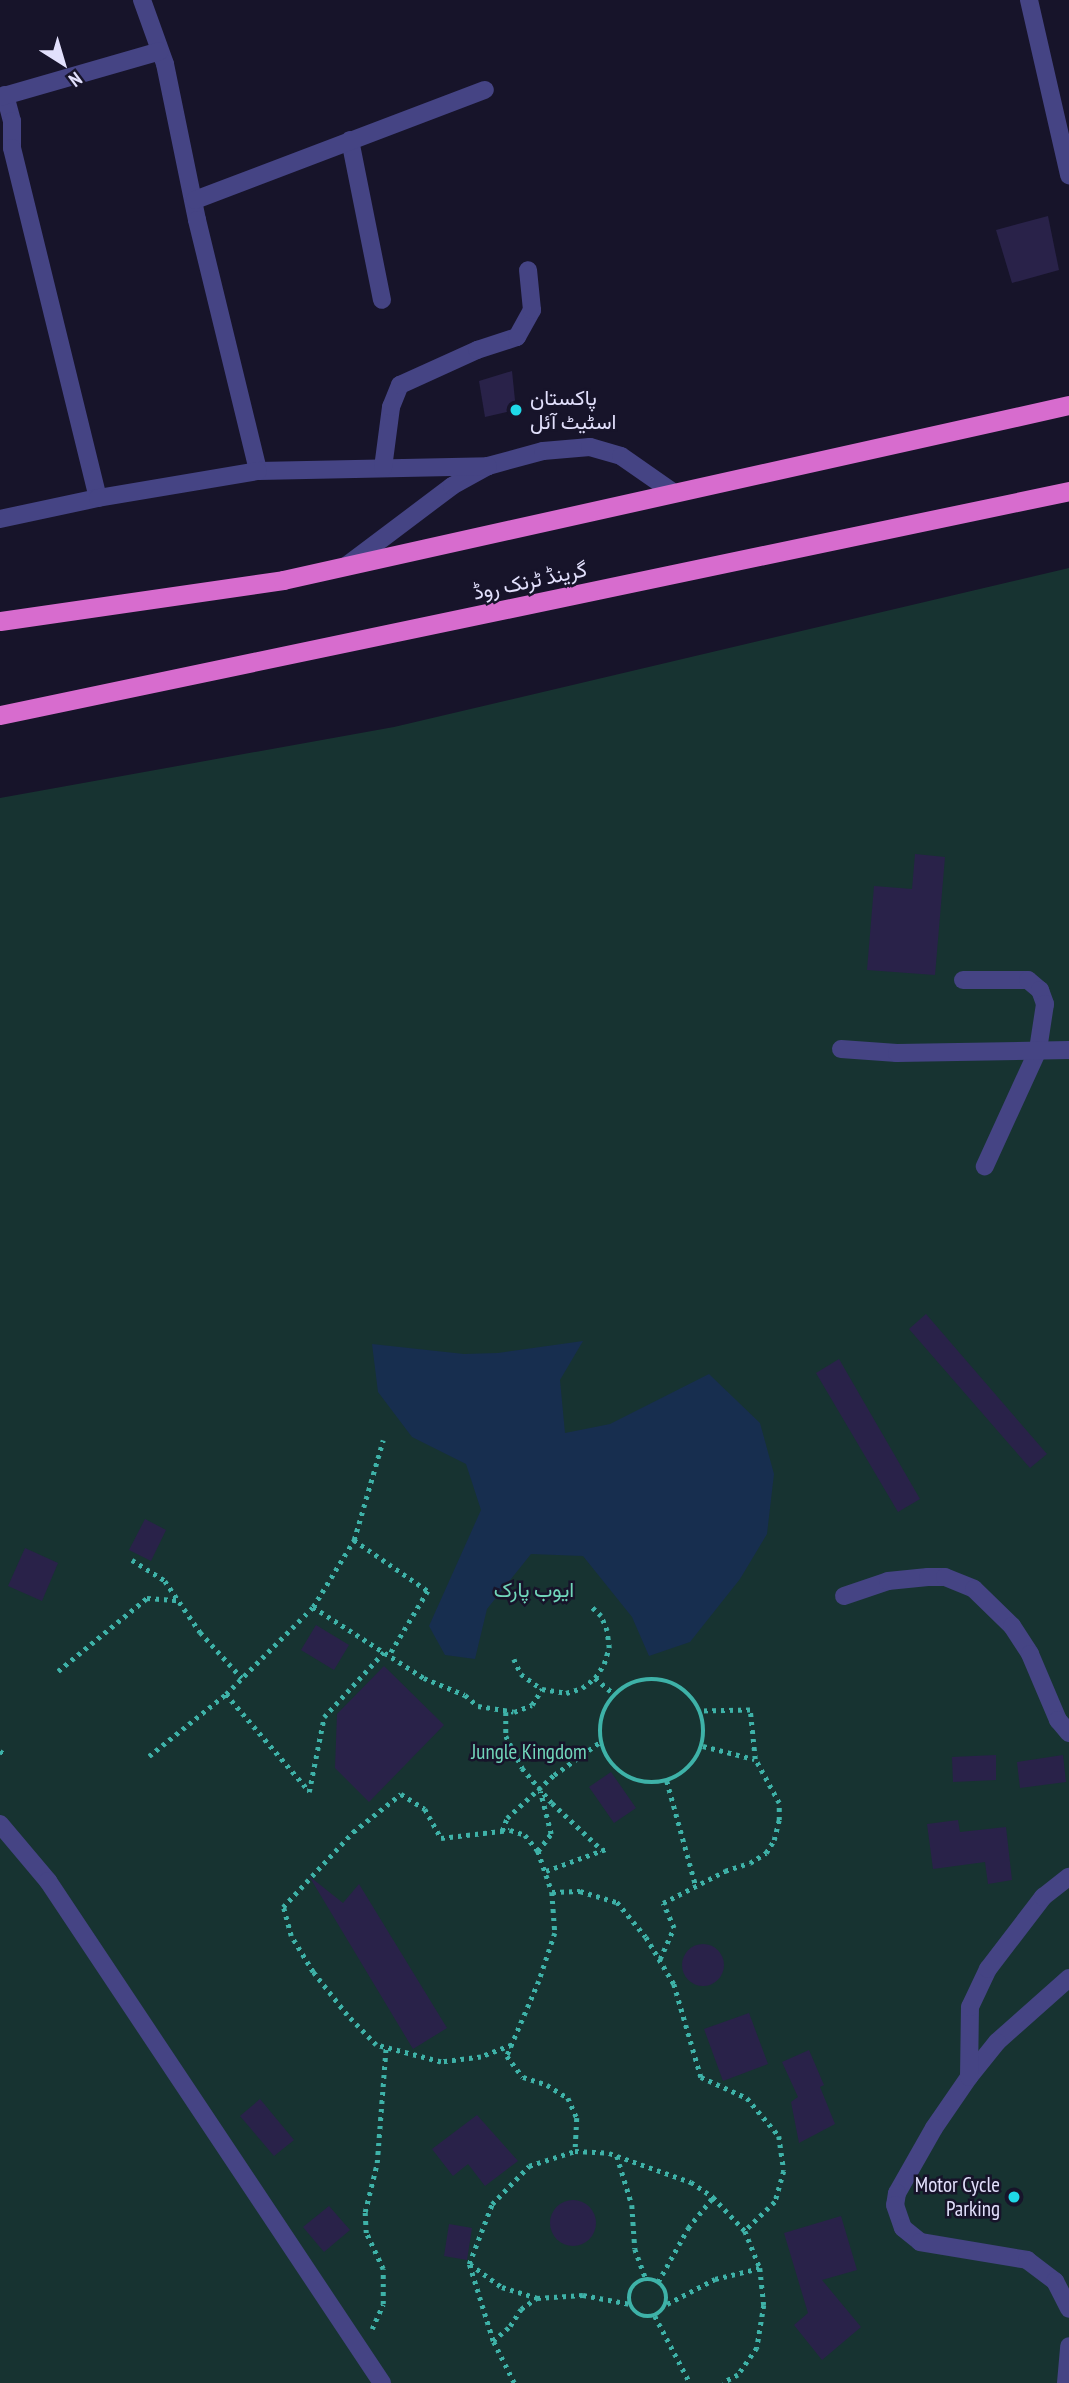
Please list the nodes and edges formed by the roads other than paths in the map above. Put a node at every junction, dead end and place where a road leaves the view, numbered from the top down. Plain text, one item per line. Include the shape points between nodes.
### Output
1 (142, 0) edge
2 (1029, 0) edge
3 (160, 51) junction
4 (485, 90) dead end
5 (3, 96) edge
6 (351, 140) junction
7 (1069, 175) edge
8 (195, 200) junction
9 (528, 270) dead end
10 (382, 300) dead end
11 (1069, 405) edge
12 (488, 466) junction
13 (383, 468) junction
14 (258, 471) junction
15 (1069, 491) edge
16 (674, 493) junction
17 (98, 498) junction
18 (0, 519) edge
19 (346, 566) junction
20 (0, 621) edge
21 (0, 715) edge
22 (963, 980) dead end
23 (841, 1049) dead end
24 (1038, 1050) junction
25 (1069, 1050) edge
26 (985, 1166) dead end
27 (844, 1596) dead end
28 (1069, 1733) edge
29 (0, 1824) edge
30 (1069, 1877) edge
31 (1069, 1978) edge
32 (969, 2077) junction
33 (1069, 2309) edge
34 (1069, 2346) edge
35 (382, 2383) edge
36 (1066, 2383) edge

1 - 3 street
2 - 7 street
3 - 5 street
3 - 8 street
4 - 6 street
5 - 17 street
6 - 8 street
6 - 10 street
8 - 14 street
9 - 13 street via 532,310 517,337 400,385 391,407
11 - 16 highway
12 - 13 street
12 - 16 street via 543,451 590,447 621,456
12 - 19 street via 417,509
13 - 14 street
14 - 17 street
15 - 21 highway, گرینڈ ٹرنک روڈ
16 - 19 highway
17 - 18 street
19 - 20 highway via 283,580
22 - 24 street via 1028,980 1040,990 1045,1004
23 - 24 street
24 - 25 street
24 - 26 street
27 - 28 street via 888,1581 928,1577 945,1577 974,1589 1012,1626 1030,1654 1058,1720
29 - 35 street via 48,1881
30 - 32 street via 1043,1897 988,1969 970,2007
31 - 32 street via 997,2042
32 - 33 street via 897,2193 898,2218 911,2237 929,2245 1027,2260 1055,2281
34 - 36 street

